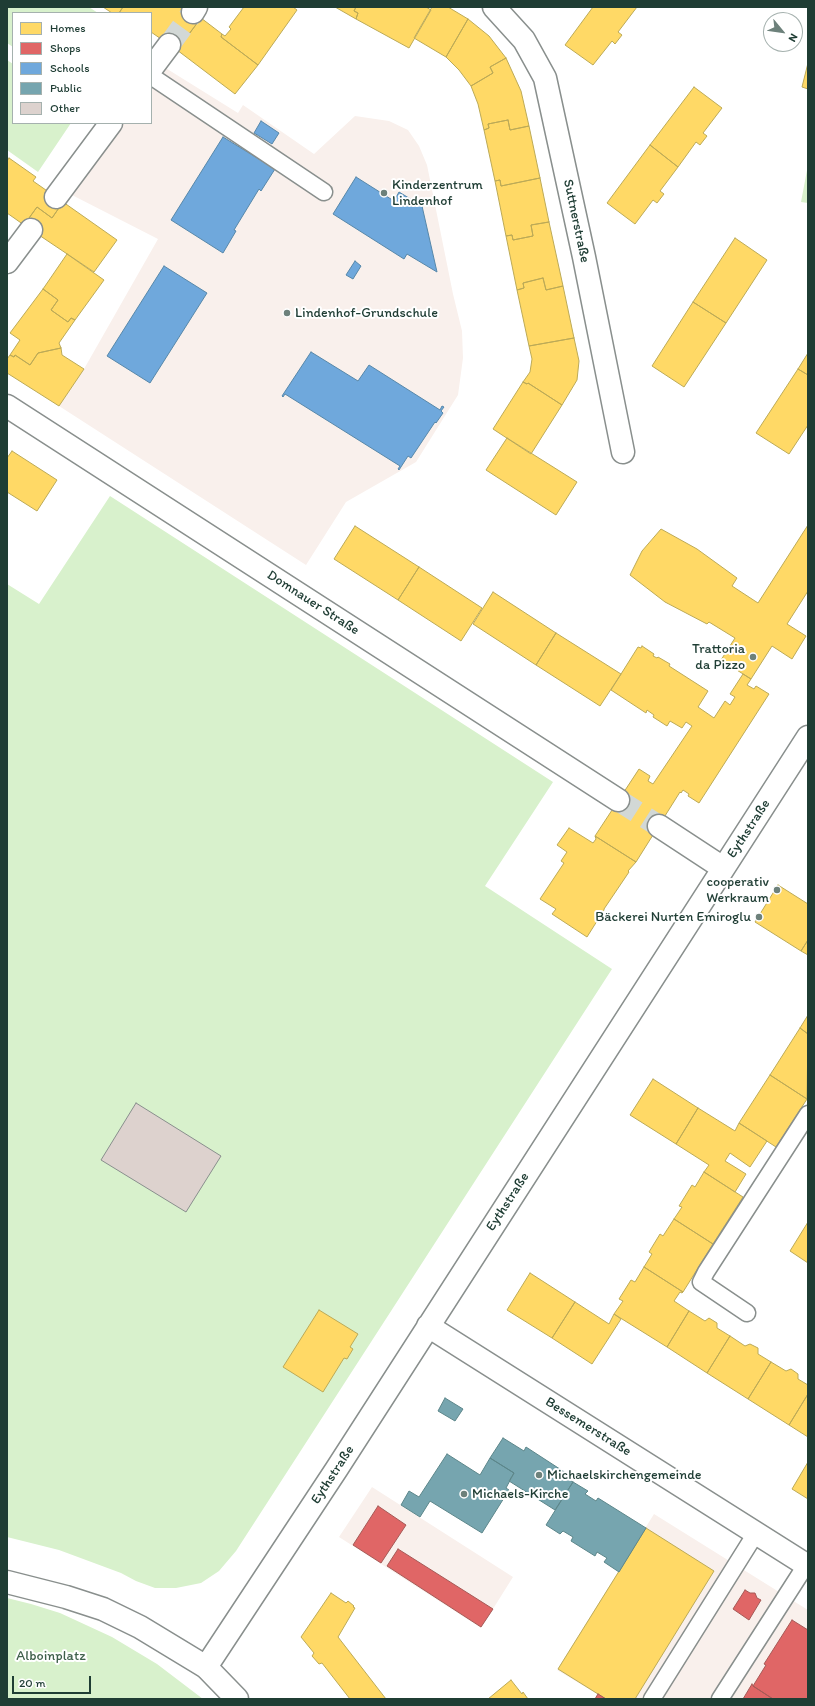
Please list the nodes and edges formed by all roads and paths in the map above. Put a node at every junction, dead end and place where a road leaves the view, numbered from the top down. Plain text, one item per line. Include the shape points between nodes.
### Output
1 (494, 7) edge
2 (169, 45) tunnel mouth
3 (152, 68) edge
4 (152, 77) edge
5 (110, 124) edge
6 (324, 192) dead end
7 (56, 197) dead end
8 (31, 230) dead end
9 (7, 262) edge
10 (7, 406) edge
11 (623, 452) dead end
12 (808, 737) edge
13 (618, 800) tunnel mouth
14 (659, 826) tunnel mouth
15 (723, 868) junction
16 (808, 1114) edge
17 (747, 1313) dead end
18 (428, 1326) junction
19 (756, 1533) junction
20 (807, 1566) edge
21 (7, 1582) edge
22 (206, 1667) junction
23 (237, 1699) edge
24 (652, 1699) edge
25 (720, 1699) edge

1 - 11 street, Suttnerstraße via 524,40 545,78
2 - 3 street
4 - 6 lane
5 - 7 street
8 - 9 street
10 - 13 street, Domnauer Straße
12 - 15 street, Eythstraße
14 - 15 street
15 - 18 street, Eythstraße
16 - 17 lane via 701,1282
18 - 19 street, Bessemerstraße
18 - 22 street, Eythstraße
19 - 20 street, Bessemerstraße
19 - 24 lane
20 - 25 lane
21 - 22 street via 103,1609 152,1634
22 - 23 street

